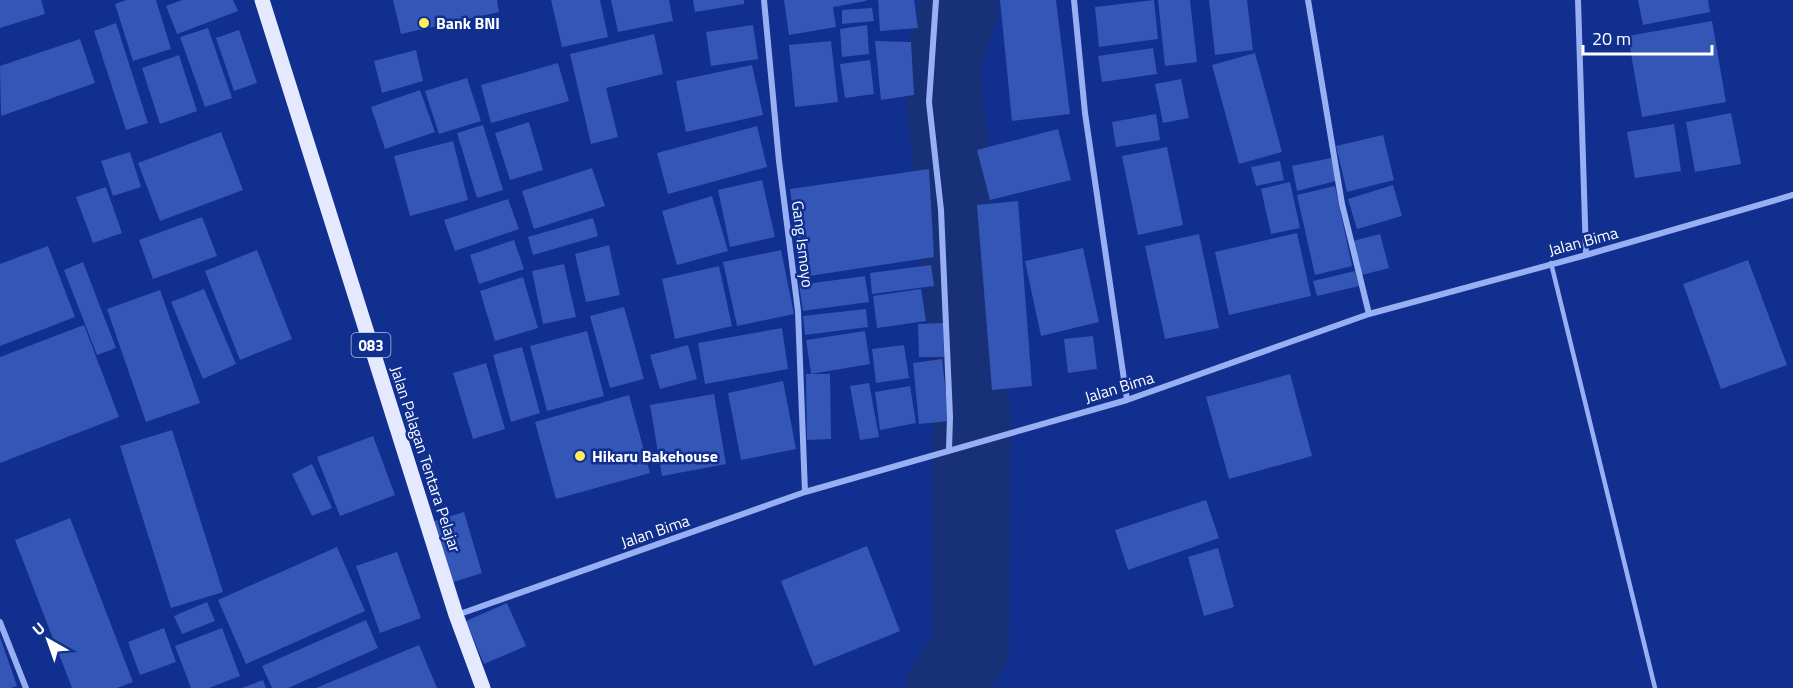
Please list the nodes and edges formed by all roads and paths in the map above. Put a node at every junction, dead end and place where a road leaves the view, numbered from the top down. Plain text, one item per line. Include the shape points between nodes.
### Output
1 (262, 0) edge
2 (764, 0) edge
3 (936, 0) edge
4 (1074, 0) edge
5 (1308, 0) edge
6 (1578, 0) edge
7 (1793, 195) edge
8 (1586, 255) junction
9 (1551, 263) junction
10 (1369, 315) junction
11 (1127, 400) junction
12 (952, 449) junction
13 (805, 492) junction
14 (456, 615) junction
15 (0, 622) edge
16 (26, 688) edge
17 (483, 688) edge
18 (1655, 688) edge

1 - 14 main road, Jalan Palagan Tentara Pelajar / 083
2 - 13 street, Gang Ismoyo via 798,311
3 - 12 street via 929,102 941,210
4 - 11 street via 1085,113
5 - 10 street via 1342,204
6 - 8 street
7 - 8 street, Jalan Bima
8 - 9 street, Jalan Bima
9 - 10 street, Jalan Bima
9 - 18 lane
10 - 11 street, Jalan Bima
11 - 12 street, Jalan Bima
12 - 13 street, Jalan Bima
13 - 14 street, Jalan Bima
14 - 17 main road, Jalan Palagan Tentara Pelajar / 083
15 - 16 street

